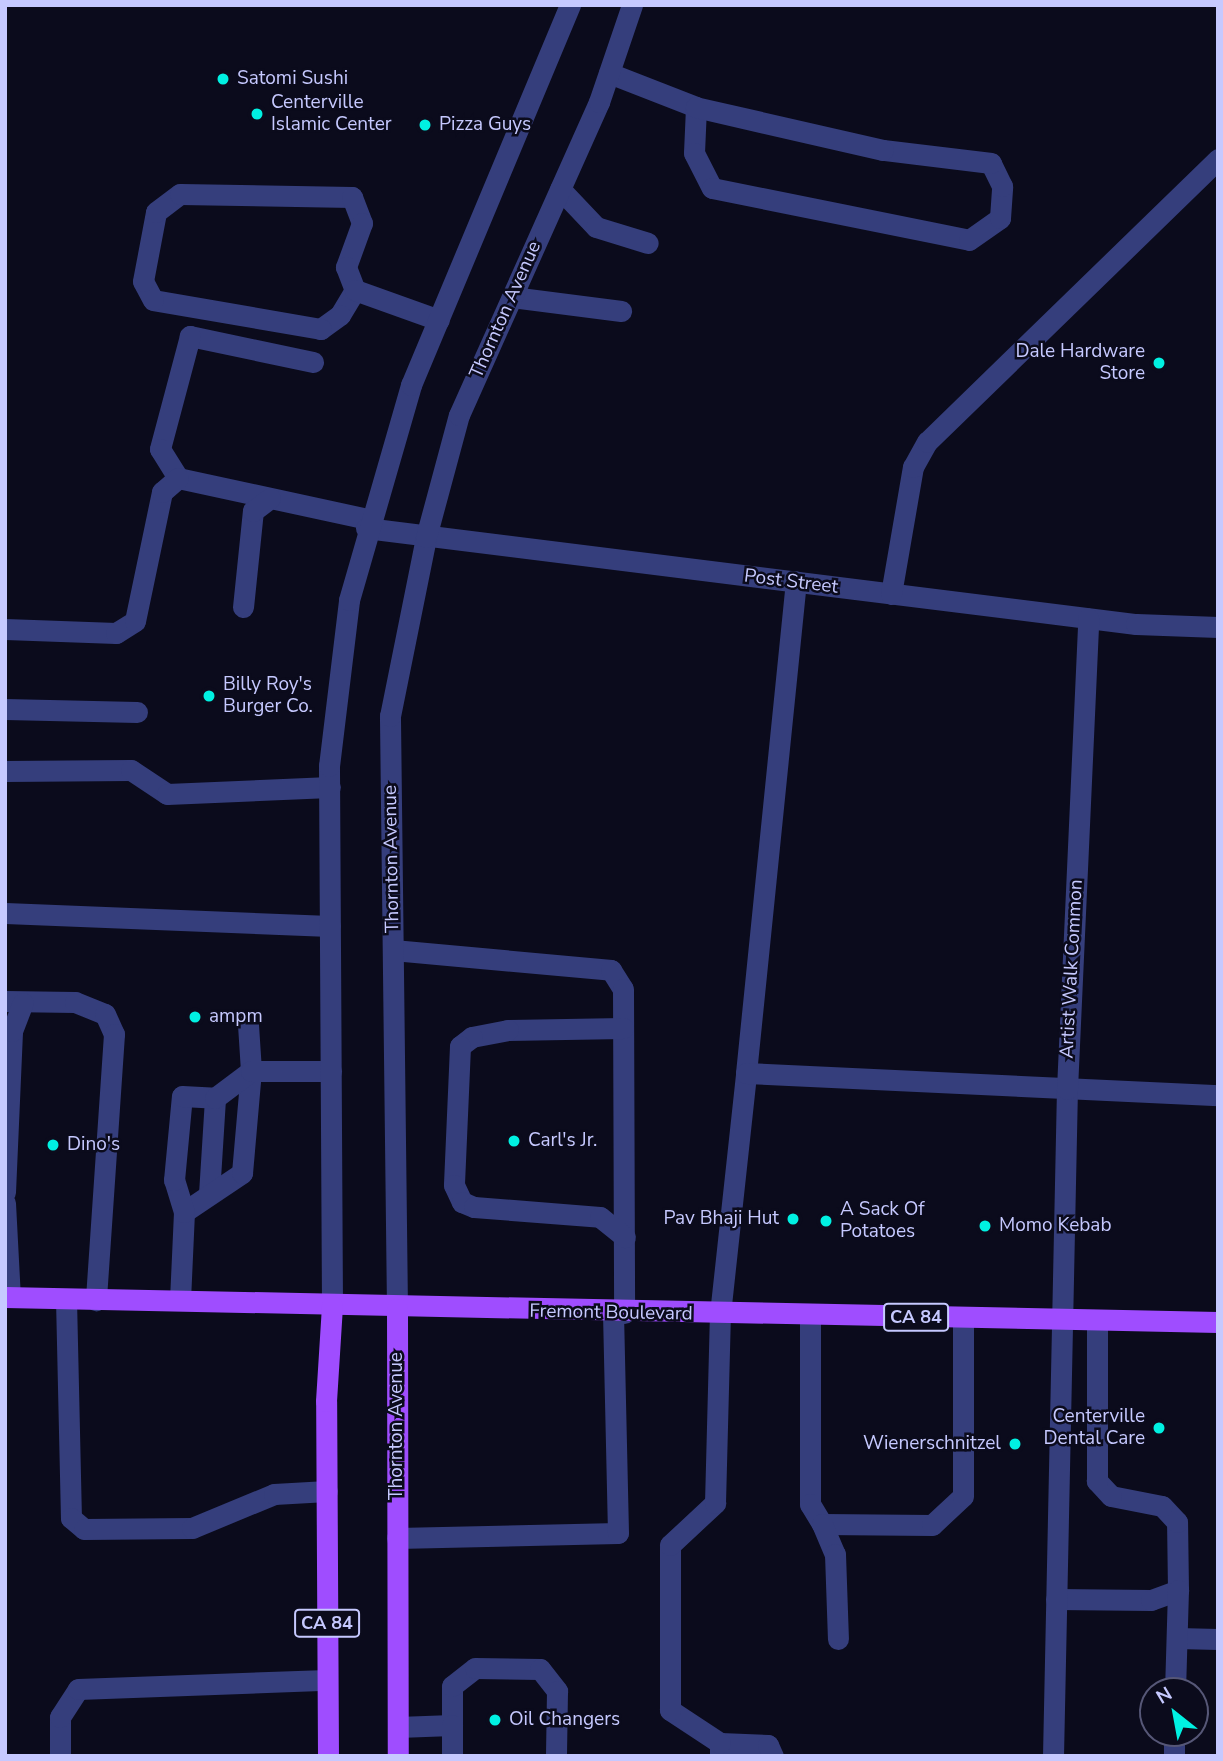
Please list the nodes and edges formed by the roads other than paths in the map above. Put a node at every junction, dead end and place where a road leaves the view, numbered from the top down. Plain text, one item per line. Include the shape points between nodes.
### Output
1 (570, 5) edge
2 (632, 5) edge
3 (609, 73) junction
4 (696, 107) junction
5 (1218, 159) edge
6 (560, 189) junction
7 (648, 243) dead end
8 (355, 290) junction
9 (512, 297) junction
10 (621, 311) dead end
11 (439, 320) junction
12 (313, 362) dead end
13 (178, 478) junction
14 (270, 498) junction
15 (367, 524) junction
16 (426, 537) junction
17 (796, 582) junction
18 (891, 594) junction
19 (243, 607) dead end
20 (1088, 618) junction
21 (1218, 627) edge
22 (5, 629) edge
23 (5, 709) edge
24 (137, 712) dead end
25 (5, 771) edge
26 (330, 786) junction
27 (5, 913) edge
28 (330, 926) junction
29 (393, 950) junction
30 (14, 1002) edge
31 (248, 1024) dead end
32 (623, 1028) junction
33 (251, 1071) junction
34 (331, 1071) junction
35 (746, 1073) junction
36 (1067, 1089) junction
37 (1218, 1095) edge
38 (215, 1098) junction
39 (5, 1192) edge
40 (209, 1194) junction
41 (5, 1203) edge
42 (184, 1212) junction
43 (625, 1237) junction
44 (8, 1297) edge
45 (66, 1299) junction
46 (96, 1300) junction
47 (180, 1300) junction
48 (332, 1306) junction
49 (397, 1309) junction
50 (619, 1313) junction
51 (720, 1314) junction
52 (810, 1316) junction
53 (963, 1318) junction
54 (1062, 1320) junction
55 (1097, 1320) junction
56 (1218, 1322) edge
57 (327, 1491) junction
58 (822, 1524) junction
59 (397, 1538) junction
60 (1178, 1590) junction
61 (1056, 1599) junction
62 (1177, 1638) junction
63 (838, 1639) dead end
64 (1218, 1639) edge
65 (1176, 1677) edge
66 (327, 1680) junction
67 (452, 1725) junction
68 (398, 1727) junction
69 (720, 1749) edge
70 (60, 1756) edge
71 (328, 1756) edge
72 (398, 1756) edge
73 (452, 1756) edge
74 (556, 1756) edge
75 (773, 1756) edge
76 (1053, 1756) edge

1 - 11 street
2 - 3 street, Thornton Avenue
3 - 4 street
3 - 6 street, Thornton Avenue
4 - 4 street via 694,153 712,188 969,240 996,226 1002,201 991,163 883,150
5 - 18 street via 927,442 913,467
6 - 7 street via 596,228
6 - 9 street, Thornton Avenue
8 - 8 street via 346,267 362,223 352,197 180,194 156,212 143,281 153,300 321,329 340,315
8 - 11 street
9 - 10 street
9 - 16 street, Thornton Avenue via 459,415
11 - 15 street
12 - 13 street via 190,336 160,449
13 - 14 street, Post Street
13 - 22 street via 162,492 135,621 116,633
14 - 15 street, Post Street
14 - 19 street via 253,511
15 - 16 street, Post Street
15 - 26 street via 335,682
16 - 17 street, Post Street
16 - 29 street, Thornton Avenue via 390,716
17 - 18 street, Post Street
17 - 35 street
18 - 20 street, Post Street
20 - 21 street, Post Street
20 - 36 street, Artist Walk Common
23 - 24 street
25 - 26 street via 131,770 167,794
26 - 28 street
27 - 28 street
28 - 34 street
29 - 32 street via 611,970 623,989
29 - 49 street, Thornton Avenue
30 - 39 street
30 - 46 street via 75,1002 105,1014 114,1034
31 - 33 street
32 - 43 street
32 - 43 street via 508,1030 472,1037 460,1046 454,1185 462,1202 474,1208 600,1217
33 - 34 street
33 - 38 street
33 - 40 street via 242,1173
34 - 48 street
35 - 36 street
35 - 51 street
36 - 37 street
36 - 54 street, Artist Walk Common
38 - 40 street
38 - 42 street via 182,1096 174,1180
40 - 42 street
41 - 44 street
42 - 47 street
43 - 50 street
44 - 45 main road, Fremont Boulevard
45 - 46 main road, Fremont Boulevard
45 - 57 street via 71,1518 84,1529 192,1528 274,1494
46 - 47 main road, Fremont Boulevard
47 - 48 main road, Fremont Boulevard
48 - 49 main road, Fremont Boulevard / CA 84
48 - 57 main road, CA 84
49 - 50 main road, Fremont Boulevard / CA 84
49 - 59 main road, Thornton Avenue
50 - 51 main road, Fremont Boulevard / CA 84
50 - 59 street via 618,1532
51 - 52 main road, Fremont Boulevard / CA 84
51 - 69 street via 715,1503 670,1545 670,1710
52 - 53 main road, Fremont Boulevard / CA 84
52 - 58 street via 810,1504
53 - 54 main road, Fremont Boulevard / CA 84
53 - 58 street via 963,1496 932,1525
54 - 55 main road, Fremont Boulevard / CA 84
54 - 61 street, Artist Walk Common
55 - 56 main road, Fremont Boulevard / CA 84
55 - 60 street via 1097,1481 1111,1496 1161,1506 1177,1522
57 - 66 main road, CA 84
58 - 63 street via 835,1553
59 - 68 main road, Thornton Avenue
60 - 61 street via 1151,1600
60 - 62 street
61 - 76 street, Artist Walk Common
62 - 64 street
62 - 65 street
66 - 70 street via 78,1689 60,1717
66 - 71 main road, CA 84
67 - 68 street
67 - 73 street
67 - 74 street via 452,1686 475,1668 540,1669 557,1691
68 - 72 main road, Thornton Avenue
69 - 75 street via 768,1745

